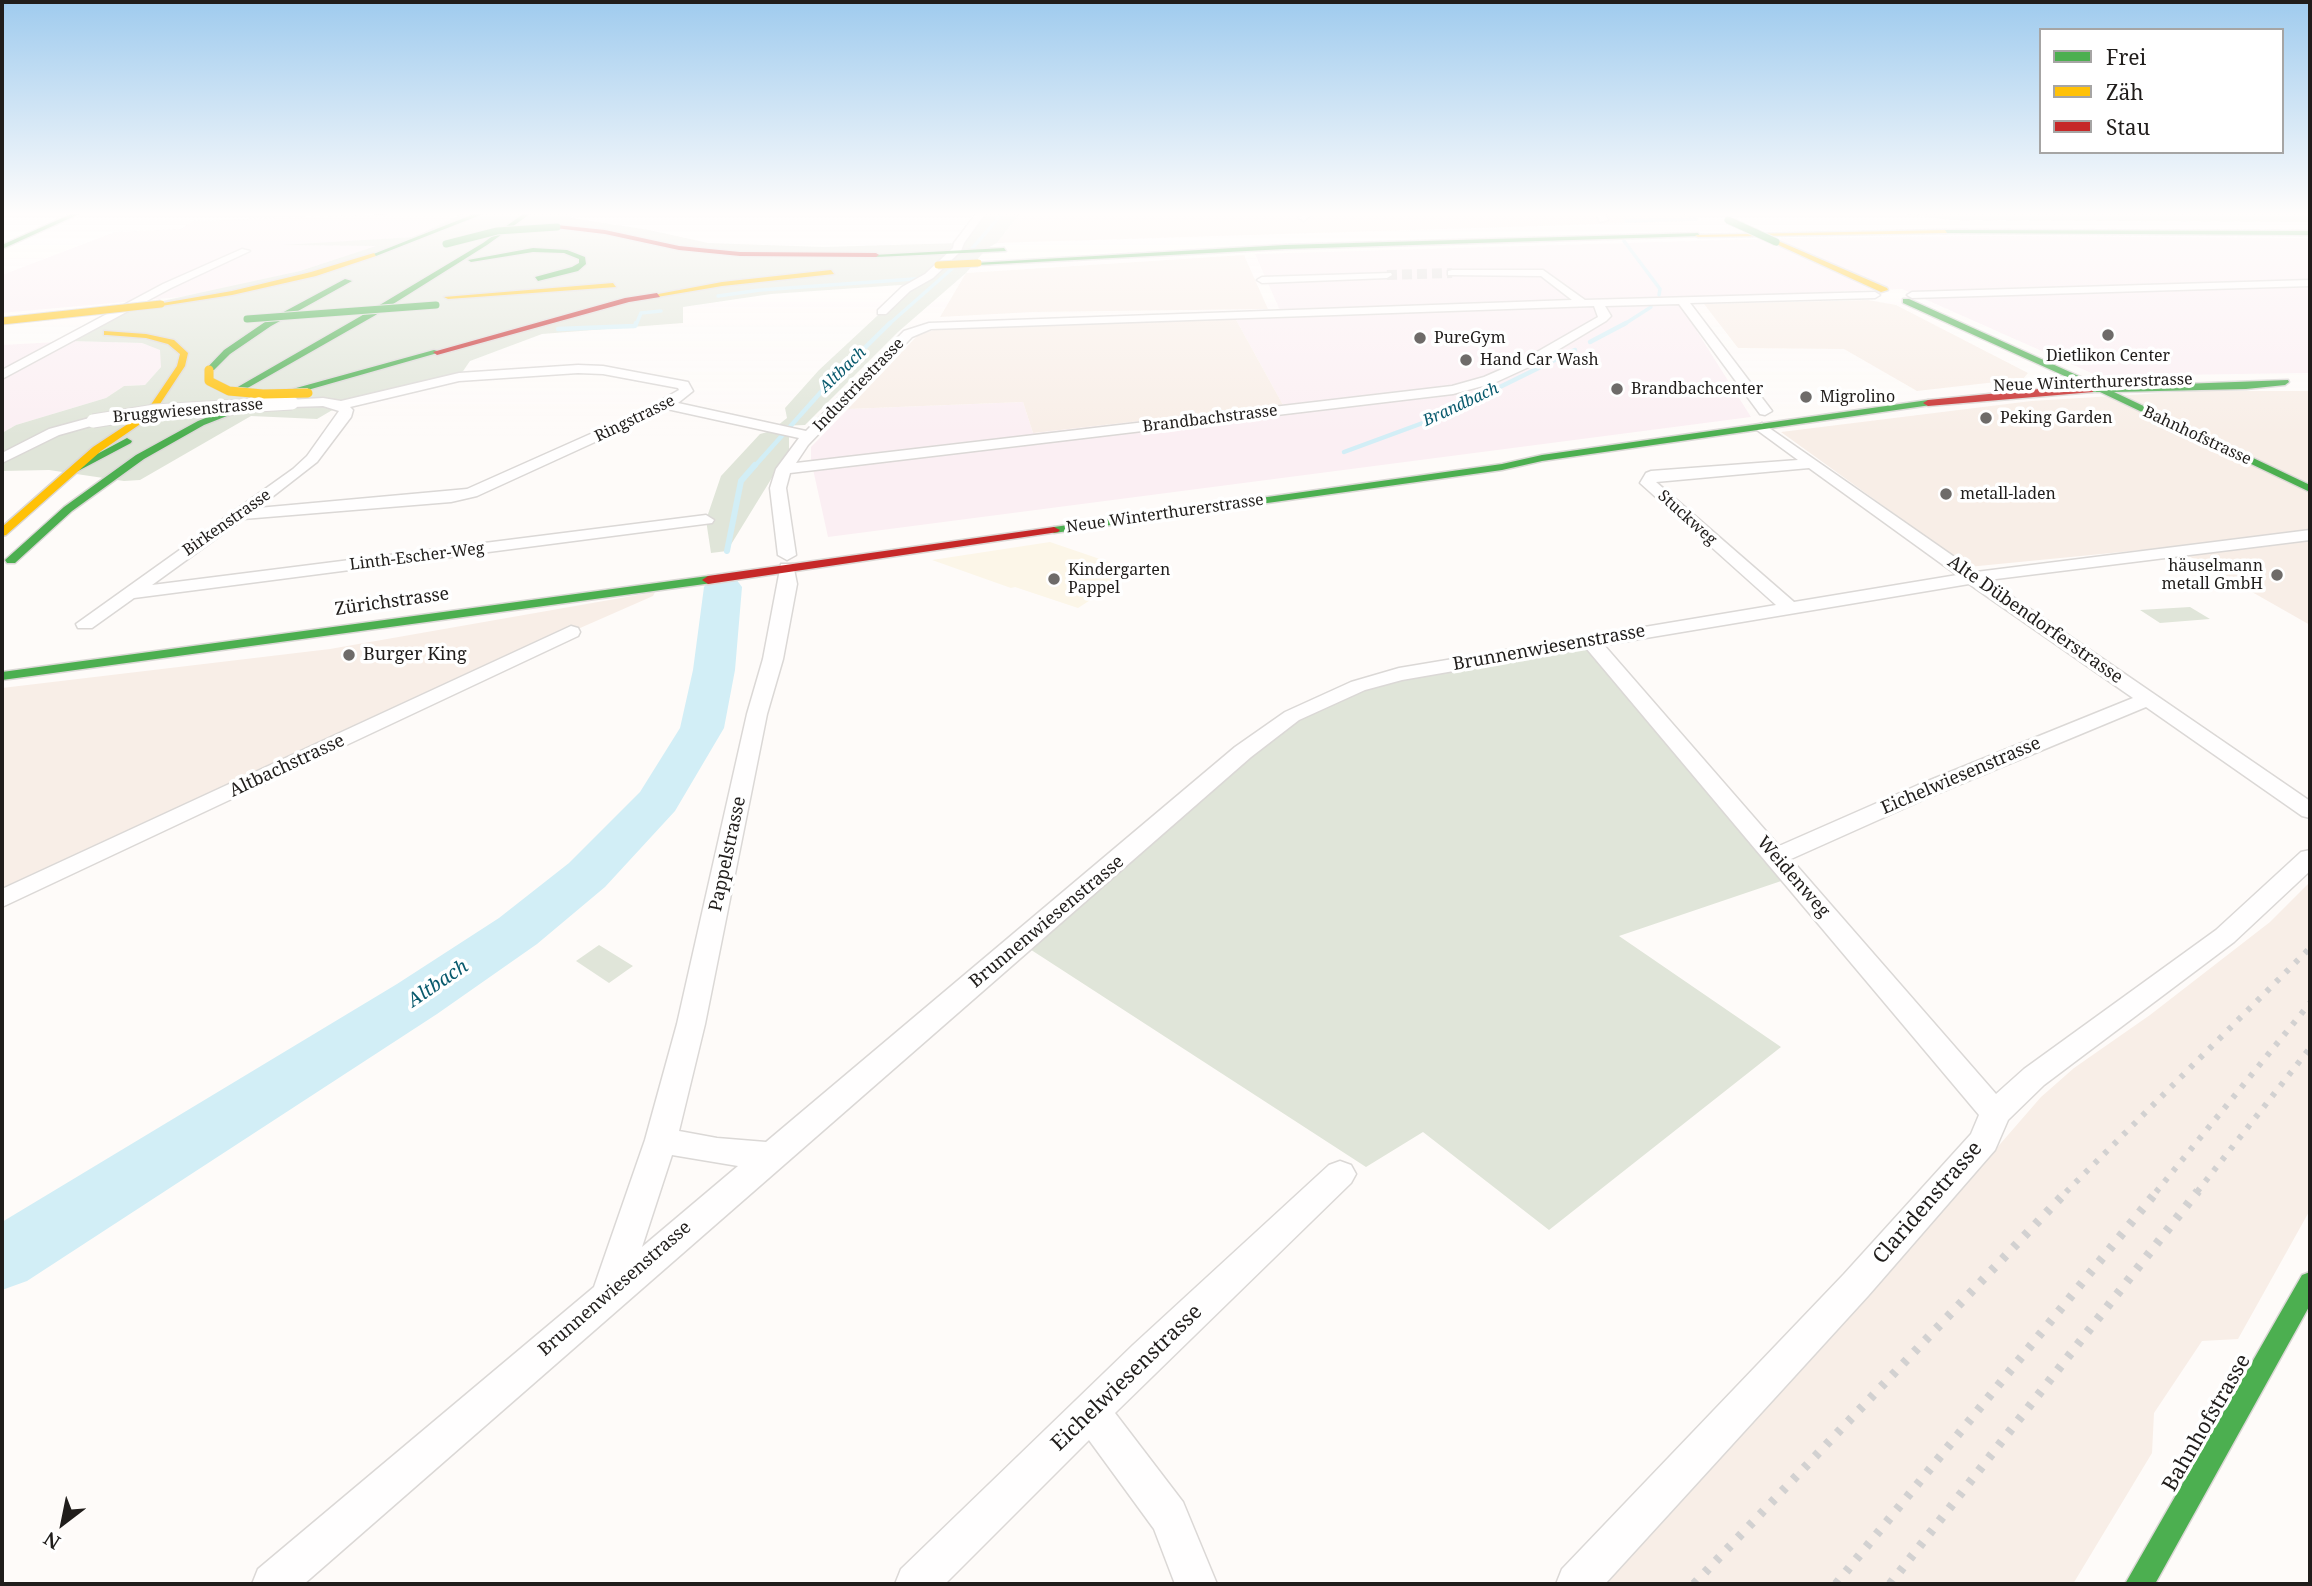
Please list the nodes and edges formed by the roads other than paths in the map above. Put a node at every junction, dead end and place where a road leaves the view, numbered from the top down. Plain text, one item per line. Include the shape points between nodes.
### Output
1 (163, 288) edge
2 (254, 288) edge
3 (338, 288) edge
4 (397, 288) edge
5 (413, 288) edge
6 (493, 288) edge
7 (536, 288) edge
8 (586, 288) edge
9 (700, 288) edge
10 (907, 288) edge
11 (1275, 288) edge
12 (1564, 288) edge
13 (1869, 288) edge
14 (2176, 288) edge
15 (1266, 289) joint
16 (1879, 293) junction
17 (659, 295) junction
18 (358, 296) dead end
19 (448, 297) junction
20 (1909, 298) junction
21 (1683, 302) junction
22 (1583, 303) junction
23 (1600, 304) junction
24 (154, 308) junction
25 (881, 313) dead end
26 (371, 314) junction
27 (1278, 314) junction
28 (192, 316) dead end
29 (2, 322) edge
30 (171, 324) dead end
31 (2, 329) edge
32 (303, 330) dead end
33 (112, 331) junction
34 (2, 336) edge
35 (43, 336) dead end
36 (365, 336) dead end
37 (407, 344) dead end
38 (275, 350) dead end
39 (2, 375) edge
40 (236, 380) junction
41 (2291, 382) dead end
42 (2091, 386) junction
43 (341, 405) junction
44 (667, 405) junction
45 (1763, 419) junction
46 (803, 434) junction
47 (2, 459) edge
48 (1814, 463) junction
49 (74, 469) junction
50 (785, 469) junction
51 (2310, 489) edge
52 (240, 514) junction
53 (706, 520) dead end
54 (2, 533) edge
55 (2310, 535) edge
56 (787, 562) junction
57 (7, 566) edge
58 (1974, 579) junction
59 (128, 593) junction
60 (1791, 609) junction
61 (85, 624) dead end
62 (571, 632) dead end
63 (1590, 641) junction
64 (42, 654) dead end
65 (2, 676) edge
66 (2149, 699) junction
67 (2310, 811) edge
68 (1775, 857) junction
69 (2310, 859) edge
70 (2, 899) edge
71 (1995, 1113) junction
72 (662, 1140) junction
73 (771, 1156) junction
74 (1340, 1174) dead end
75 (2310, 1283) edge
76 (609, 1294) junction
77 (1091, 1412) junction
78 (273, 1584) edge
79 (916, 1584) edge
80 (1196, 1584) edge
81 (1577, 1584) edge
82 (2139, 1584) edge

1 - 39 street
2 - 24 main road
3 - 17 main road, bridge via 289,312 227,352 209,370 212,384 229,391 263,394 308,393 380,382
4 - 40 main road
5 - 26 main road
6 - 19 main road
7 - 19 main road
8 - 19 main road
9 - 17 main road
10 - 25 street
11 - 15 street
12 - 22 street
13 - 16 main road, Bahnhofstrasse, bridge
14 - 20 street
15 - 27 street
16 - 20 main road, Bahnhofstrasse
16 - 21 street, Industriestrasse
17 - 57 main road via 306,386 219,415 126,467 68,509
18 - 32 main road
19 - 19 main road, bridge via 236,317 262,311
19 - 24 main road
19 - 37 main road via 518,310 518,320 493,332 448,342
20 - 42 main road, Bahnhofstrasse
21 - 23 street, Industriestrasse
21 - 45 street, Alte Dübendorferstrasse
22 - 23 street, Industriestrasse
22 - 27 street, Industriestrasse
23 - 50 street, Brandbachstrasse via 1602,319 1527,363 1453,390
24 - 29 main road, bridge
26 - 36 main road via 363,326
26 - 57 main road via 92,475 37,522
27 - 46 street, Industriestrasse via 920,328 908,334
28 - 31 main road
30 - 33 main road
33 - 34 main road
33 - 35 main road
33 - 49 main road via 165,340 182,350 184,358 156,407
38 - 40 main road
40 - 49 main road
41 - 42 main road, Neue Winterthurerstrasse via 2194,380
42 - 45 main road, Neue Winterthurerstrasse via 2043,382 1944,391 1917,396 1905,405
42 - 51 main road, Bahnhofstrasse
43 - 44 street, Ringstrasse via 459,377 592,369 683,385 686,391
43 - 47 street, Bruggwiesenstrasse, bridge via 323,402 155,411 54,432
43 - 52 street, Birkenstrasse via 346,413 312,459
44 - 46 street
44 - 52 street, Ringstrasse via 471,493
45 - 48 street, Alte Dübendorferstrasse
45 - 56 main road, Neue Winterthurerstrasse via 1542,458 1399,470
46 - 50 street, Industriestrasse
48 - 58 street, Alte Dübendorferstrasse
48 - 60 street, Stuckweg via 1658,475 1651,476 1648,483
49 - 54 main road
50 - 56 street, Industriestrasse via 778,488
52 - 59 street, Birkenstrasse
53 - 59 street, Linth-Escher-Weg
55 - 58 street
56 - 64 main road, Zürichstrasse via 236,634
56 - 65 main road, Zürichstrasse
56 - 72 street, Pappelstrasse via 788,584 773,659
58 - 60 street, Brunnenwiesenstrasse
58 - 66 street, Alte Dübendorferstrasse
59 - 61 street, Birkenstrasse
60 - 63 street, Brunnenwiesenstrasse
62 - 70 street, Altbachstrasse
63 - 68 street, Weidenweg
63 - 73 street, Brunnenwiesenstrasse via 1399,674 1358,686 1292,716 1254,743
66 - 67 street, Alte Dübendorferstrasse
66 - 68 street, Eichelwiesenstrasse
68 - 71 street, Weidenweg
69 - 71 street, Claridenstrasse via 2225,936 2034,1077
71 - 81 street, Claridenstrasse via 1984,1140 1856,1285
72 - 73 street
72 - 76 street, Pappelstrasse
73 - 76 street, Brunnenwiesenstrasse
74 - 77 street, Eichelwiesenstrasse
75 - 82 main road, Bahnhofstrasse
76 - 78 street, Brunnenwiesenstrasse
77 - 79 street, Eichelwiesenstrasse
77 - 80 street via 1169,1516

